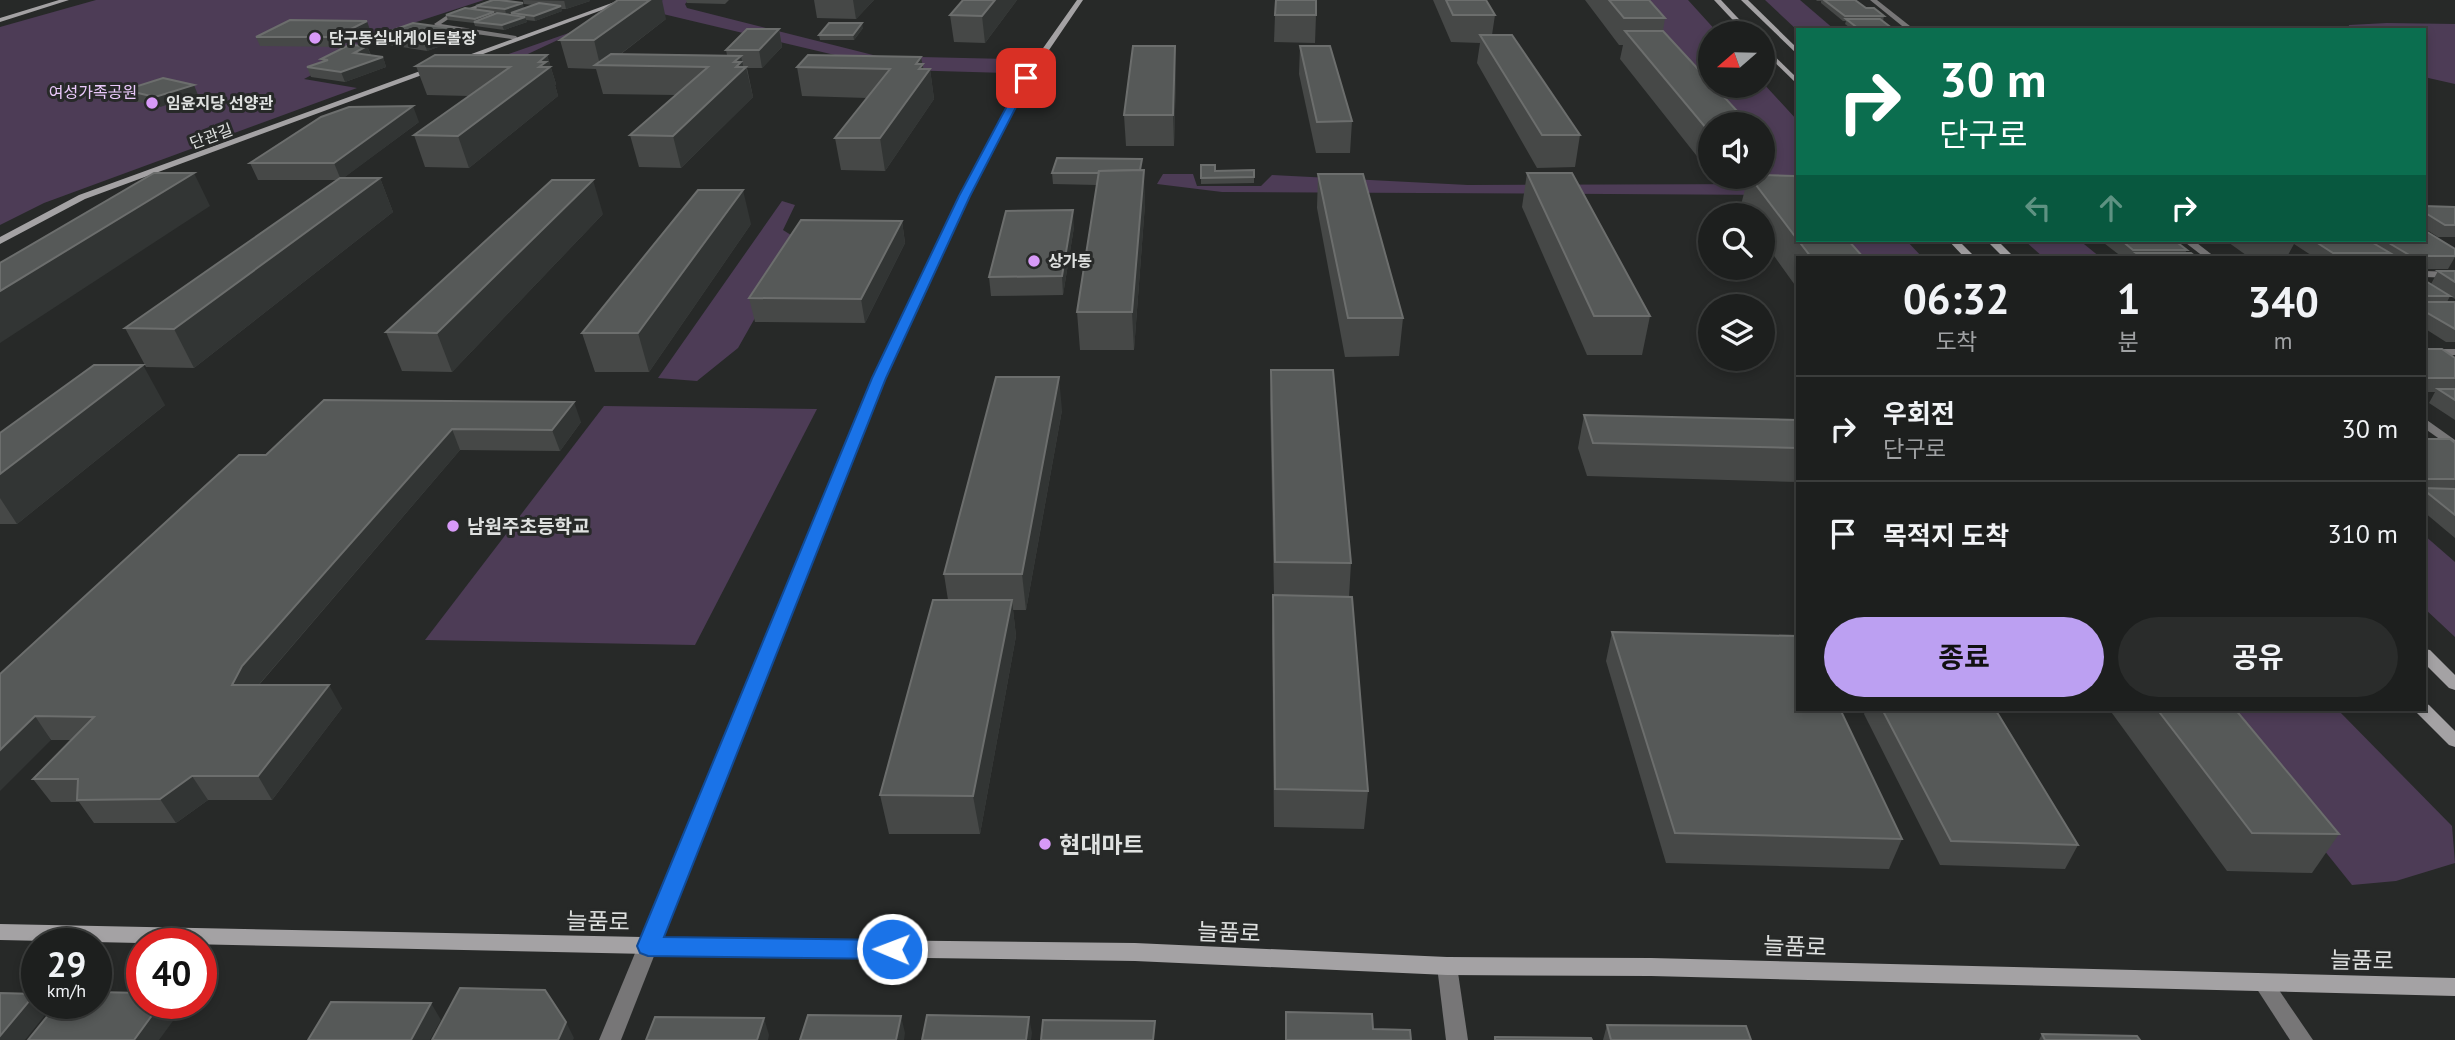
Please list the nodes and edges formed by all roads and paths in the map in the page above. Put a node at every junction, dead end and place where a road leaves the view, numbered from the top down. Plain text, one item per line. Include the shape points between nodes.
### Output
1 (66, 0) edge
2 (498, 0) edge
3 (626, 0) edge
4 (1080, 0) edge
5 (1717, 0) edge
6 (1744, 0) edge
7 (1872, 0) edge
8 (0, 20) edge
9 (1737, 21) edge
10 (1909, 28) edge
11 (516, 38) junction
12 (1796, 51) edge
13 (1775, 60) edge
14 (1796, 81) edge
15 (0, 241) edge
16 (1955, 242) edge
17 (1993, 242) edge
18 (2190, 242) edge
19 (1969, 256) edge
20 (2009, 256) edge
21 (2209, 256) edge
22 (2426, 274) edge
23 (2455, 275) edge
24 (2426, 352) edge
25 (2455, 352) edge
26 (2426, 424) edge
27 (2455, 446) edge
28 (2426, 656) edge
29 (2455, 684) edge
30 (2425, 711) edge
31 (2455, 741) edge
32 (0, 932) edge
33 (648, 946) junction
34 (1447, 966) junction
35 (2263, 983) junction
36 (2455, 986) edge
37 (610, 1040) edge
38 (1457, 1040) edge
39 (2302, 1040) edge

1 - 8 street
2 - 11 street, 단관길 via 437,24
3 - 11 street, 단관길
4 - 33 street via 1026,78 879,378
5 - 9 street
6 - 12 street
7 - 10 street
11 - 15 street, 단관길 via 82,197
13 - 14 street
16 - 19 street
17 - 20 street
18 - 21 street
22 - 23 street
24 - 25 street
26 - 27 street
28 - 29 street
30 - 31 street
32 - 33 street, 늘품로
33 - 34 street, 늘품로 via 1135,952
33 - 37 street
34 - 35 street, 늘품로
34 - 38 street
35 - 36 street, 늘품로
35 - 39 street

